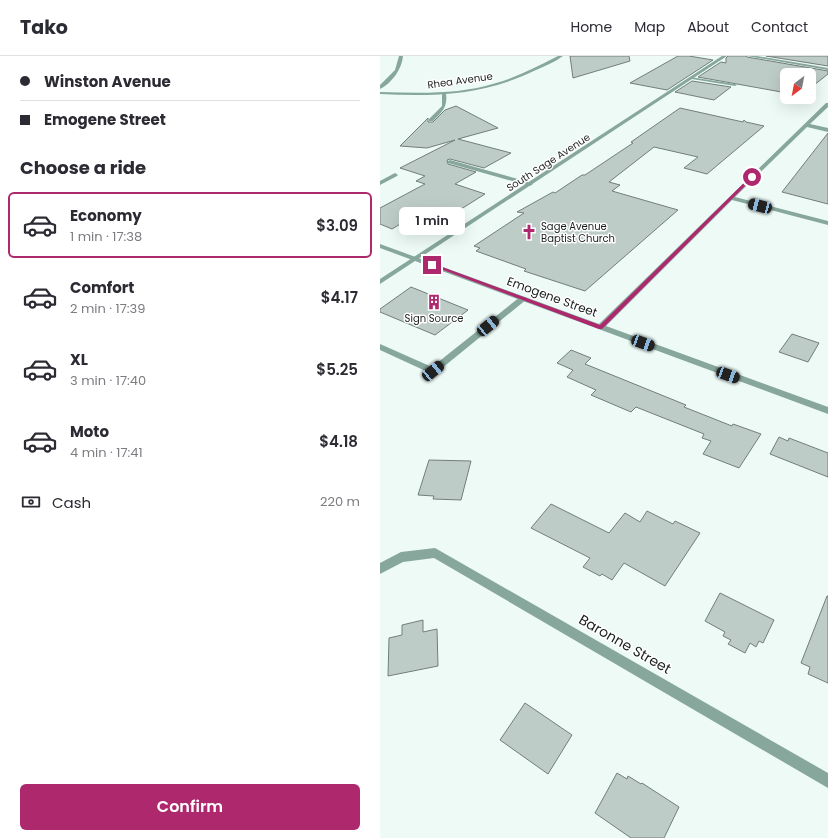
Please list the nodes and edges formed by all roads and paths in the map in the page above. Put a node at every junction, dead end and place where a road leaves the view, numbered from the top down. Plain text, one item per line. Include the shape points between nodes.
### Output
1 (401, 56) edge
2 (561, 56) edge
3 (725, 56) edge
4 (749, 56) edge
5 (828, 69) edge
6 (692, 78) junction
7 (736, 85) dead end
8 (380, 88) edge
9 (380, 93) edge
10 (444, 93) junction
11 (828, 104) edge
12 (430, 120) dead end
13 (806, 126) junction
14 (828, 130) edge
15 (450, 162) dead end
16 (395, 175) dead end
17 (380, 183) edge
18 (530, 184) junction
19 (731, 198) junction
20 (828, 224) edge
21 (380, 246) edge
22 (416, 259) junction
23 (380, 282) edge
24 (522, 299) junction
25 (600, 327) junction
26 (380, 347) edge
27 (828, 411) edge
28 (380, 569) edge
29 (828, 781) edge

1 - 8 street via 401,64 396,72
2 - 10 street, Rhea Avenue via 498,84
3 - 6 street, South Sage Avenue
4 - 5 street
6 - 7 street
6 - 18 street, South Sage Avenue
9 - 10 street, Rhea Avenue
10 - 12 street via 444,107
11 - 13 street
13 - 14 street
13 - 19 street
15 - 18 street
16 - 17 street
18 - 22 street, South Sage Avenue
19 - 20 street
19 - 25 street
21 - 22 street, Emogene Street
22 - 23 street, South Sage Avenue
22 - 24 street, Emogene Street
24 - 25 street, Emogene Street
24 - 26 street via 433,371
25 - 27 street, Emogene Street
28 - 29 street, Baronne Street via 401,557 435,553

